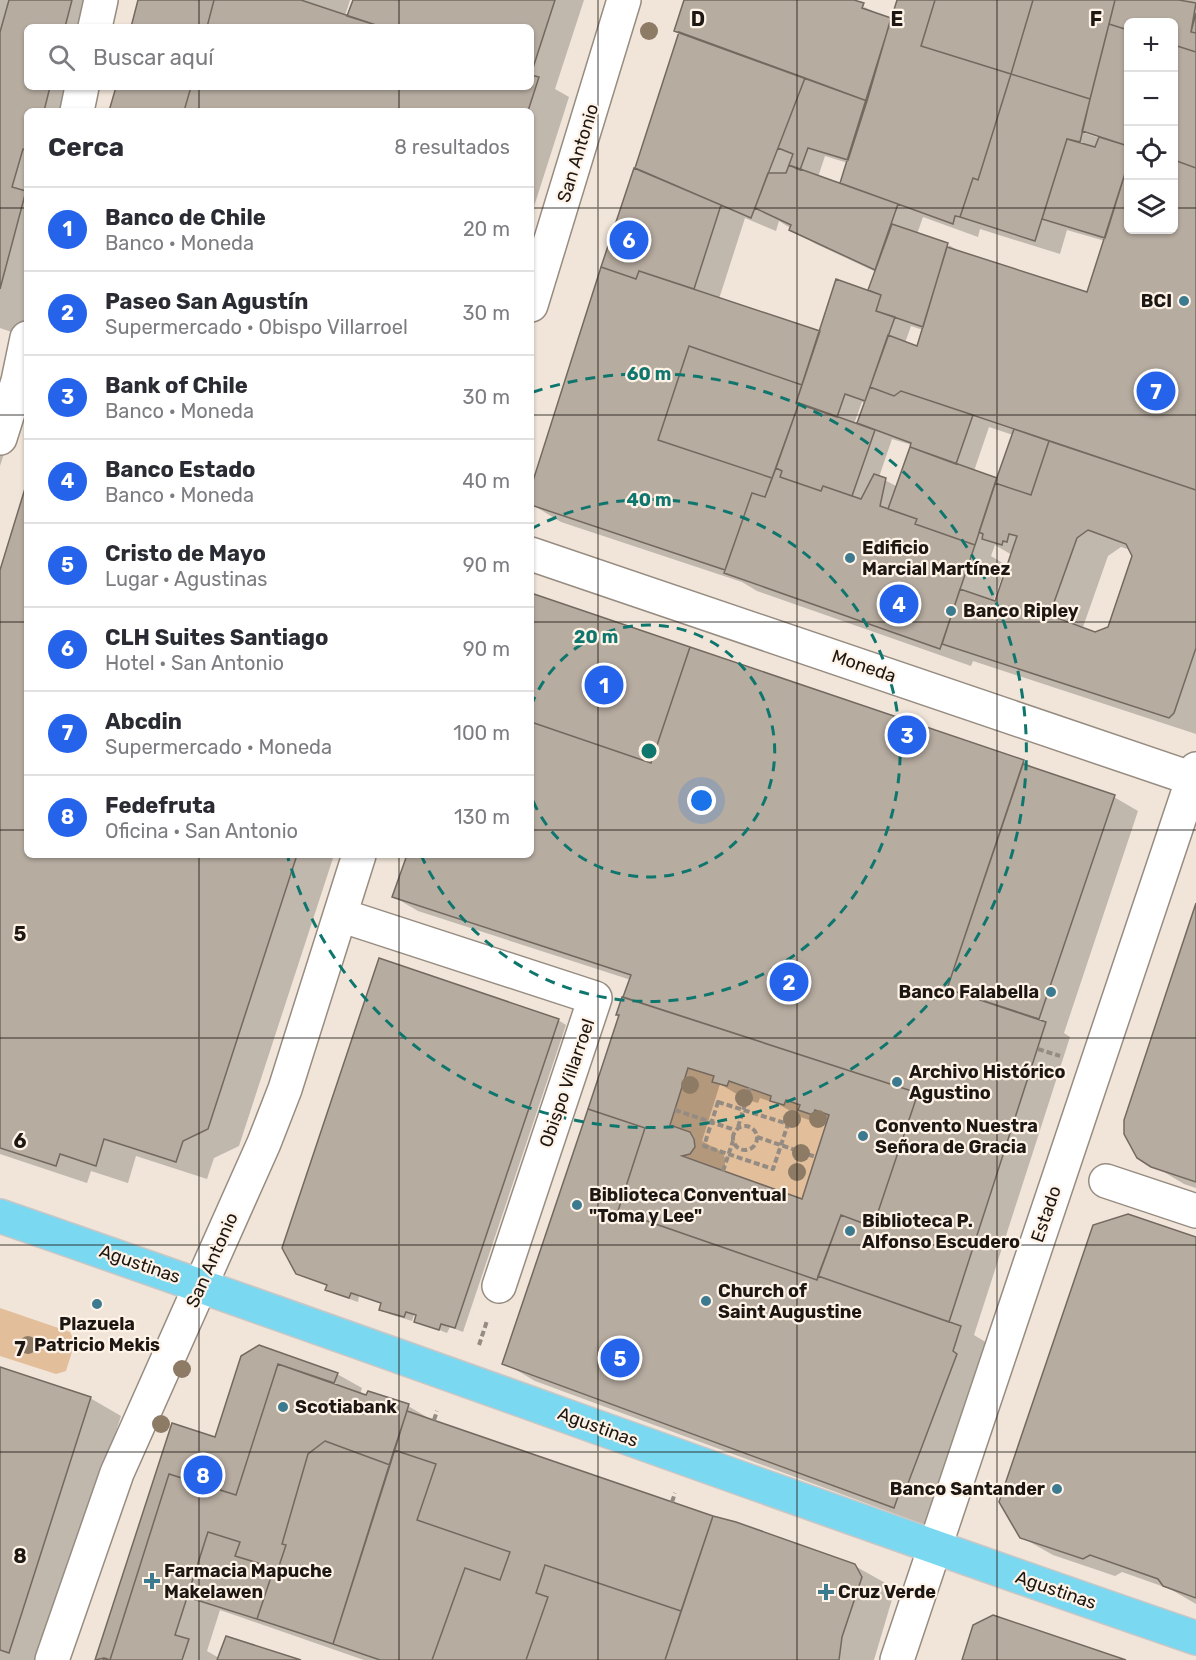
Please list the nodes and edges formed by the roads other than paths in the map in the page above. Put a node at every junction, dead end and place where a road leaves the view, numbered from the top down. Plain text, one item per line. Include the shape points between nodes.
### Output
1 (101, 0) edge
2 (624, 0) edge
3 (96, 24) edge
4 (81, 90) edge
5 (78, 108) edge
6 (534, 295) edge
7 (24, 348) edge
8 (15, 380) edge
9 (0, 438) edge
10 (534, 555) edge
11 (1195, 776) edge
12 (358, 858) edge
13 (340, 915) junction
14 (1106, 1181) dead end
15 (1196, 1211) edge
16 (0, 1216) edge
17 (201, 1286) junction
18 (499, 1286) dead end
19 (933, 1548) junction
20 (1196, 1638) edge
21 (52, 1660) edge
22 (897, 1660) edge

1 - 3 street
2 - 6 street, San Antonio
4 - 5 street
7 - 8 street
8 - 9 street
10 - 11 street, Moneda
11 - 19 street, Estado
12 - 13 street, San Antonio
13 - 17 street, San Antonio via 285,1089
13 - 18 street, Obispo Villarroel via 595,998
14 - 15 street
16 - 17 main road, Agustinas
17 - 19 main road, Agustinas
17 - 21 street, San Antonio via 117,1473
19 - 20 main road, Agustinas
19 - 22 street, Estado

